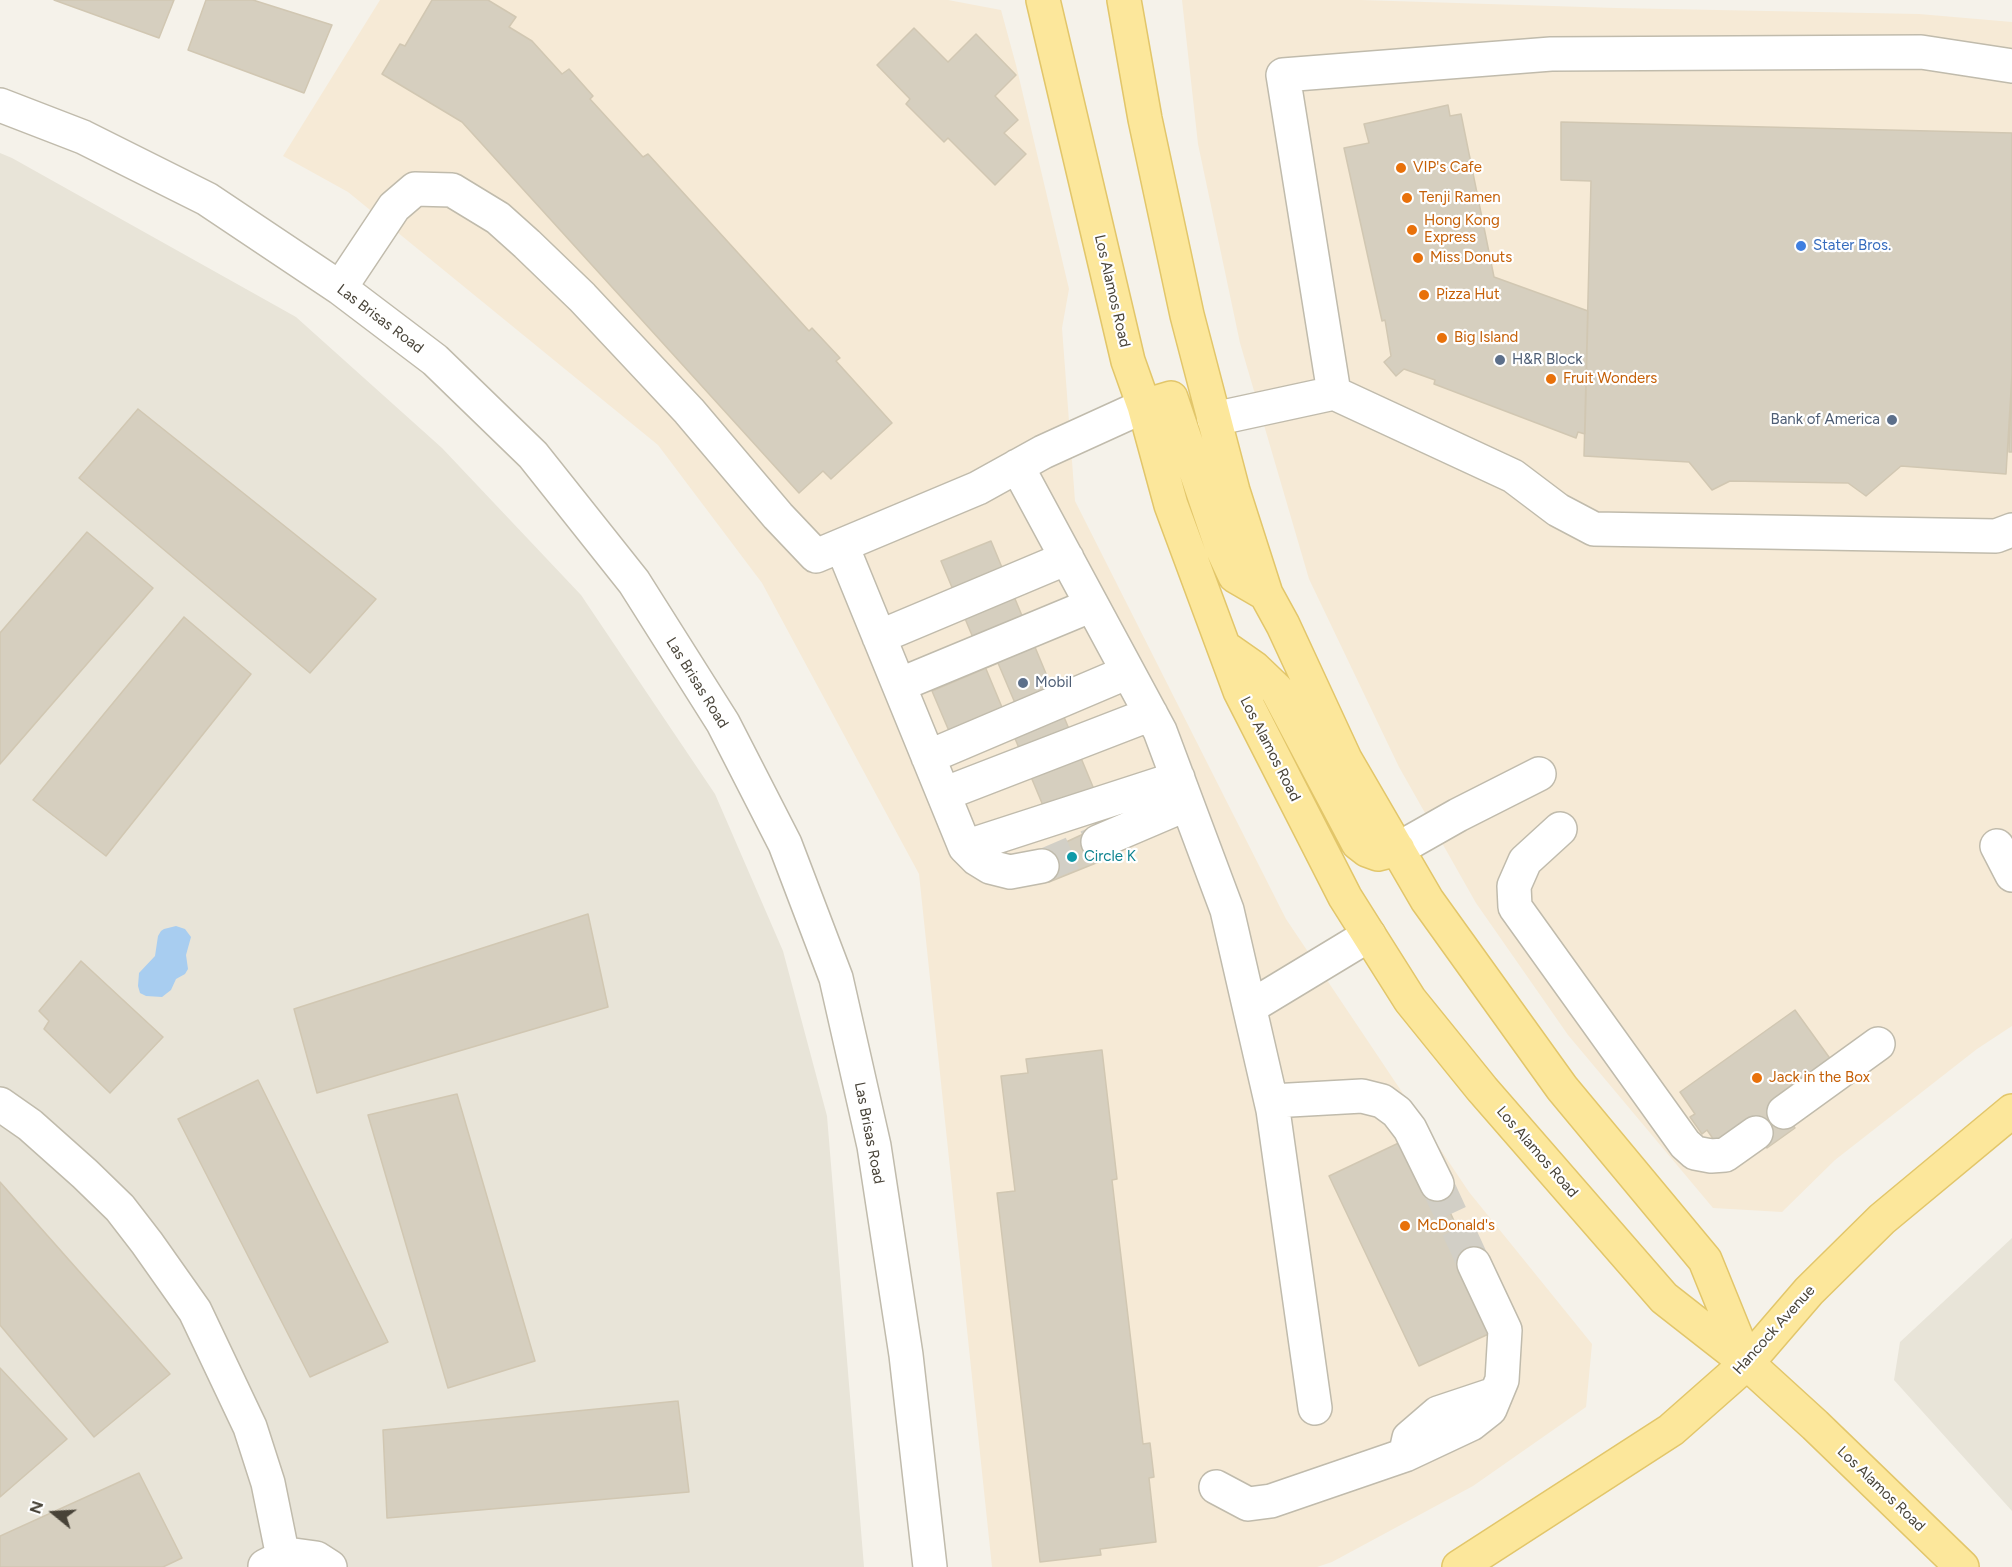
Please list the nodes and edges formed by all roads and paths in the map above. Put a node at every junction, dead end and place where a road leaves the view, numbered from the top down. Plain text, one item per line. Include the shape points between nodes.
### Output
1 (1043, 0) edge
2 (1124, 0) edge
3 (2012, 66) edge
4 (0, 105) edge
5 (340, 288) junction
6 (1334, 393) junction
7 (1144, 406) junction
8 (1214, 418) junction
9 (1017, 466) junction
10 (2012, 530) edge
11 (842, 546) junction
12 (1067, 558) junction
13 (1266, 594) junction
14 (1092, 605) junction
15 (879, 637) junction
16 (1224, 646) junction
17 (1128, 672) junction
18 (899, 685) junction
19 (1151, 714) junction
20 (928, 757) junction
21 (1539, 774) dead end
22 (1183, 791) junction
23 (944, 794) junction
24 (1560, 829) dead end
25 (1098, 842) tunnel mouth
26 (1997, 846) dead end
27 (965, 847) junction
28 (1398, 849) junction
29 (1042, 866) tunnel mouth
30 (2012, 875) edge
31 (1369, 935) junction
32 (1250, 1007) junction
33 (1878, 1044) dead end
34 (1272, 1101) junction
35 (0, 1104) edge
36 (2012, 1111) edge
37 (1784, 1112) dead end
38 (1756, 1133) dead end
39 (1437, 1184) tunnel mouth
40 (1474, 1264) tunnel mouth
41 (1747, 1363) junction
42 (1315, 1408) dead end
43 (1216, 1487) dead end
44 (274, 1562) edge
45 (330, 1567) edge
46 (930, 1567) edge
47 (1459, 1567) edge
48 (1962, 1567) edge

1 - 7 main road, Los Alamos Road via 1128,361
2 - 8 main road, Los Alamos Road via 1184,303
3 - 6 street via 1921,52 1551,54 1283,75
4 - 5 street, Las Brisas Road via 82,137 207,199
5 - 11 street via 394,207 416,189 452,190 498,218 582,297 816,556
5 - 46 street, Las Brisas Road via 435,360 533,455 634,582 723,723 785,844 836,978 874,1146 906,1355
6 - 8 street
6 - 10 street via 1513,476 1558,510 1594,529 1996,536
7 - 9 street
7 - 13 main road via 1171,398 1235,576
7 - 16 main road, Los Alamos Road via 1171,505
8 - 13 main road, Los Alamos Road
9 - 11 street via 978,488
9 - 12 street
11 - 15 street
12 - 14 street
12 - 15 street
13 - 28 main road, Los Alamos Road via 1346,759
14 - 17 street
14 - 18 street
15 - 18 street
16 - 28 main road via 1276,690 1358,843 1378,854
16 - 31 main road, Los Alamos Road via 1240,691 1345,897
17 - 19 street
17 - 20 street
18 - 20 street
19 - 22 street
19 - 23 street
20 - 23 street
21 - 28 street
22 - 25 street
22 - 27 street
22 - 32 street via 1227,909
23 - 27 street
24 - 38 street via 1525,861 1514,886 1515,908 1685,1144 1695,1153 1725,1155
26 - 30 street
27 - 29 street via 990,867 1010,872
28 - 41 main road, Los Alamos Road via 1427,900 1562,1088 1705,1260
31 - 32 street
31 - 41 main road, Los Alamos Road via 1410,1000 1461,1063 1664,1298
32 - 34 street
33 - 37 street
34 - 39 street via 1362,1096 1382,1101 1410,1129
34 - 42 street
35 - 44 street via 38,1132 120,1208 195,1311 250,1427 268,1483
36 - 41 main road, Hancock Avenue via 1882,1219 1809,1291
40 - 43 street via 1505,1330 1502,1380 1490,1409 1471,1424 1405,1455 1271,1501 1248,1504
41 - 47 main road, Hancock Avenue via 1671,1430
41 - 48 main road, Los Alamos Road
44 - 45 street via 305,1556

